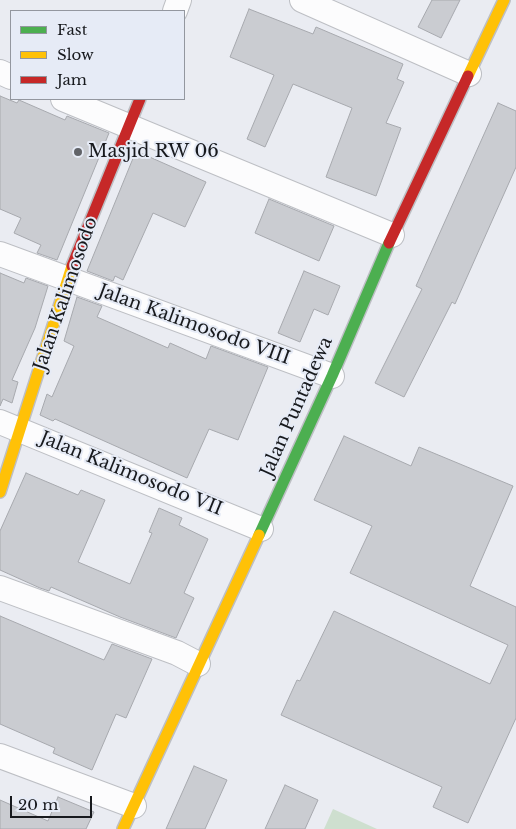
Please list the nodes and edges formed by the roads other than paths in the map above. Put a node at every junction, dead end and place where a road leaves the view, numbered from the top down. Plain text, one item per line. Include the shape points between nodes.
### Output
1 (302, 0) edge
2 (504, 0) edge
3 (469, 74) junction
4 (65, 100) edge
5 (140, 100) edge
6 (128, 126) junction
7 (392, 235) junction
8 (0, 254) edge
9 (67, 278) junction
10 (332, 376) junction
11 (11, 426) edge
12 (0, 492) edge
13 (261, 529) junction
14 (0, 588) edge
15 (198, 664) junction
16 (0, 756) edge
17 (134, 806) junction
18 (123, 829) edge

1 - 3 street
2 - 3 street, Jalan Puntadewa
3 - 7 street, Jalan Puntadewa
4 - 6 street
5 - 6 street, Jalan Kalimosodo
6 - 7 street
6 - 9 street, Jalan Kalimosodo
7 - 10 street, Jalan Puntadewa
8 - 9 street, Jalan Kalimosodo VIII
9 - 10 street, Jalan Kalimosodo VIII
9 - 11 street, Jalan Kalimosodo
10 - 13 street, Jalan Puntadewa
11 - 12 street, Jalan Kalimosodo
11 - 13 street, Jalan Kalimosodo VII
13 - 15 street, Jalan Puntadewa
14 - 15 street
15 - 17 street, Jalan Puntadewa
16 - 17 street
17 - 18 street, Jalan Puntadewa

